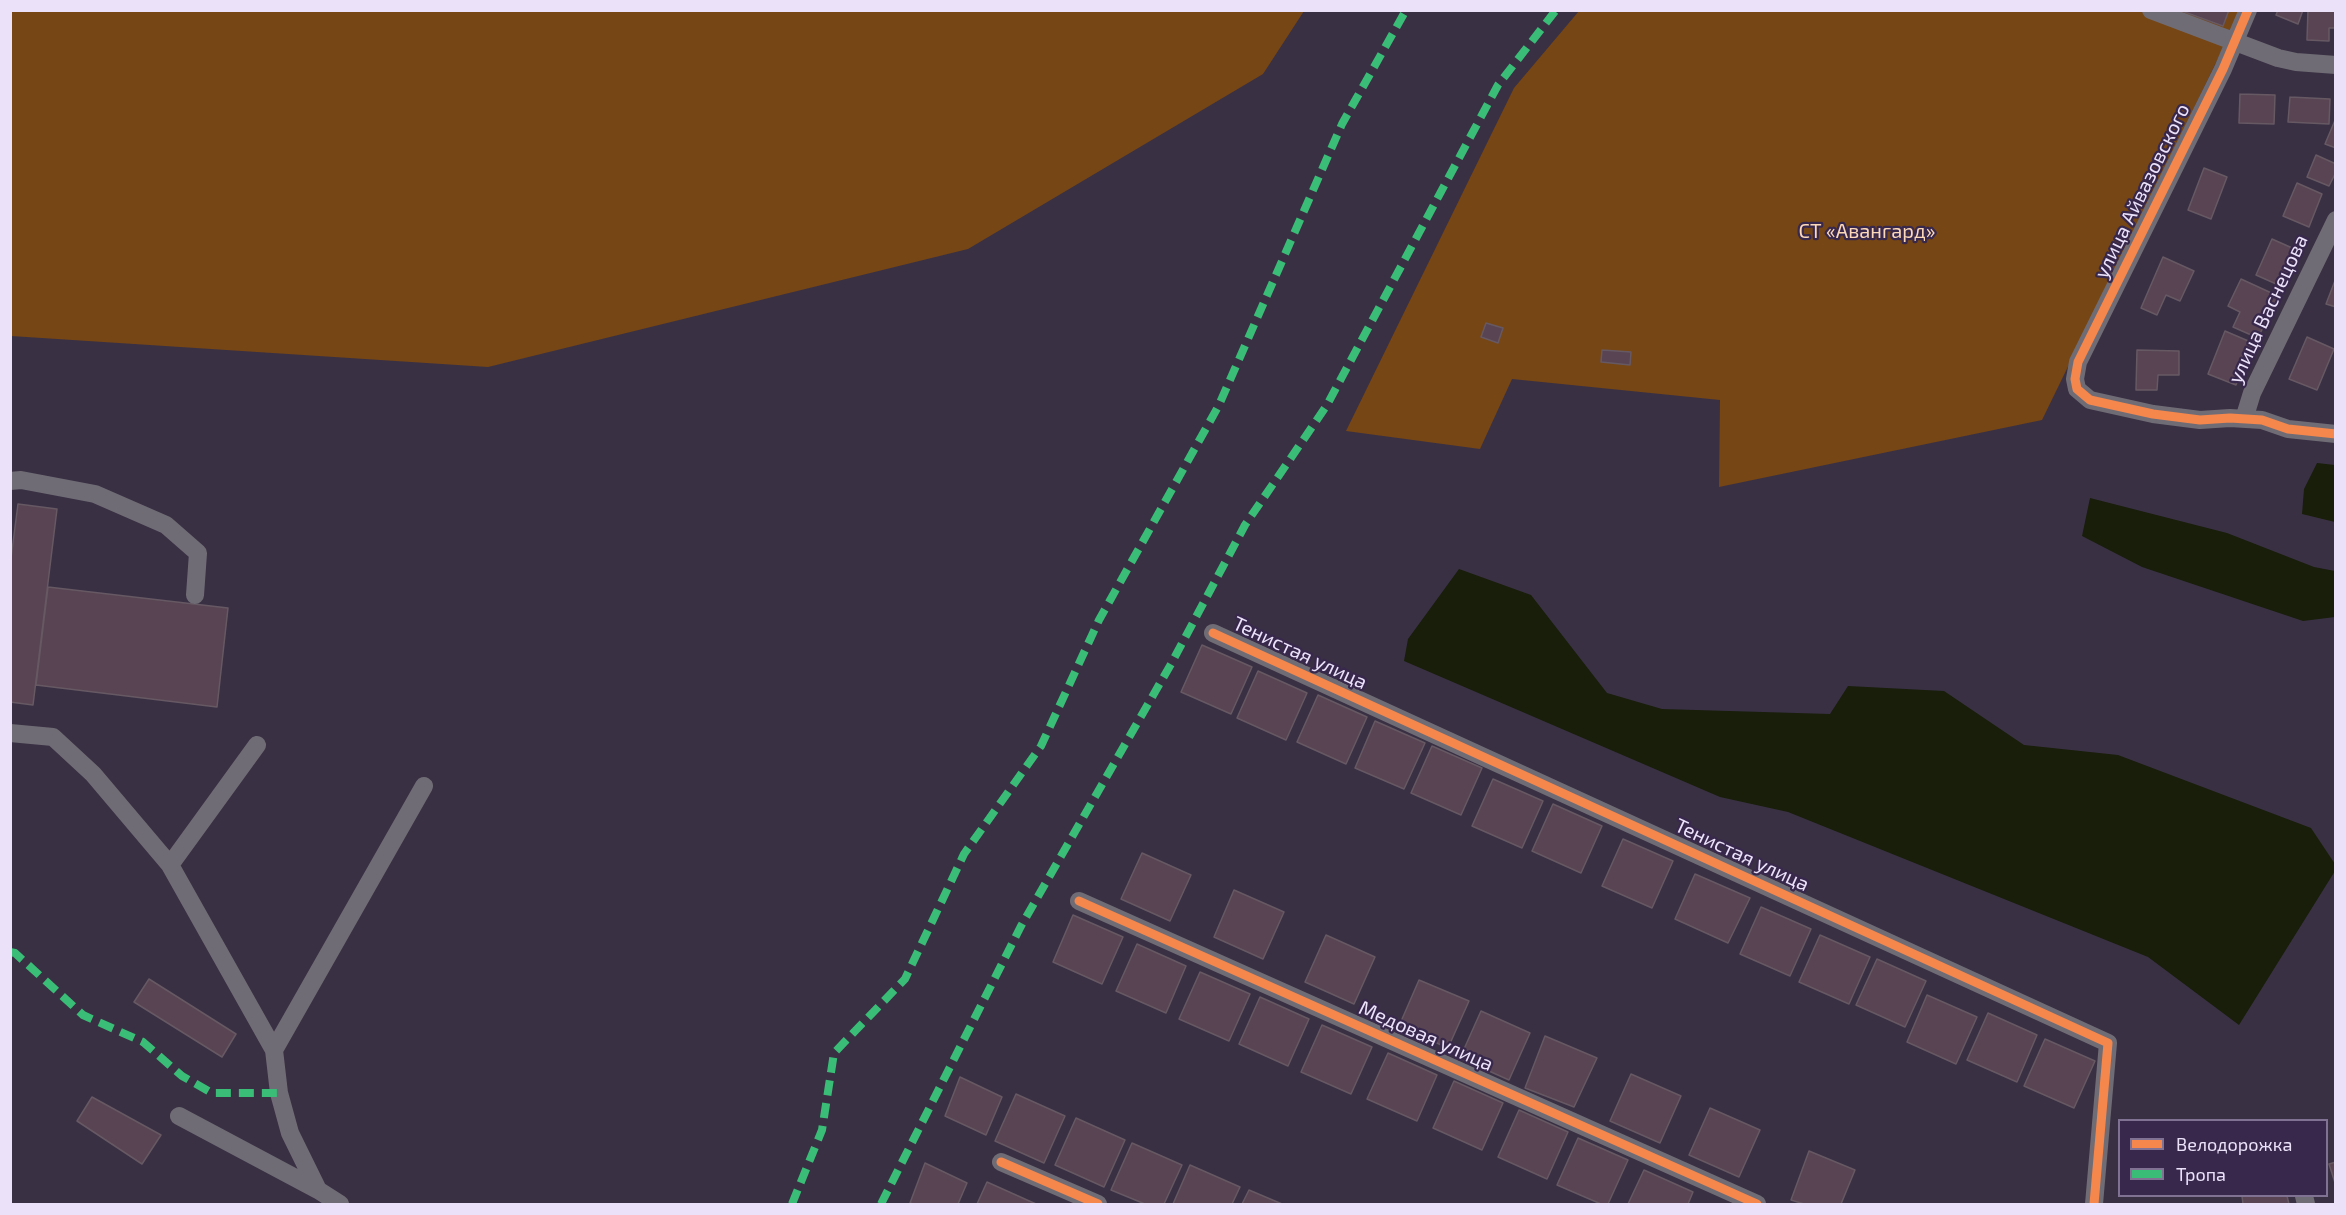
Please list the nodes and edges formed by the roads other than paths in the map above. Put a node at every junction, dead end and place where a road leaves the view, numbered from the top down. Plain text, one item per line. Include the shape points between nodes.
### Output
1 (2151, 10) edge
2 (2248, 10) edge
3 (2233, 40) junction
4 (2336, 65) edge
5 (2336, 220) edge
6 (2244, 419) junction
7 (2336, 434) edge
8 (10, 481) edge
9 (195, 594) dead end
10 (1213, 633) dead end
11 (10, 733) edge
12 (257, 745) dead end
13 (424, 786) dead end
14 (170, 865) junction
15 (1079, 901) dead end
16 (274, 1050) junction
17 (179, 1116) dead end
18 (1001, 1162) dead end
19 (318, 1190) junction
20 (340, 1204) edge
21 (1098, 1204) edge
22 (1757, 1204) edge
23 (2094, 1204) edge

1 - 3 street
2 - 3 street, улица Айвазовского
3 - 4 street via 2278,58
3 - 6 street, улица Айвазовского via 2223,69 2078,362 2074,380 2077,390 2090,400 2200,420
5 - 6 street, улица Васнецова via 2252,393
6 - 7 street
8 - 9 street via 95,494 166,525 198,553
10 - 23 street, Тенистая улица via 2108,1043
11 - 14 street via 53,737 93,774
12 - 14 street
13 - 16 street
14 - 16 street
15 - 22 street, Медовая улица
16 - 19 street via 279,1093 290,1133
17 - 19 street
18 - 21 street
19 - 20 street

